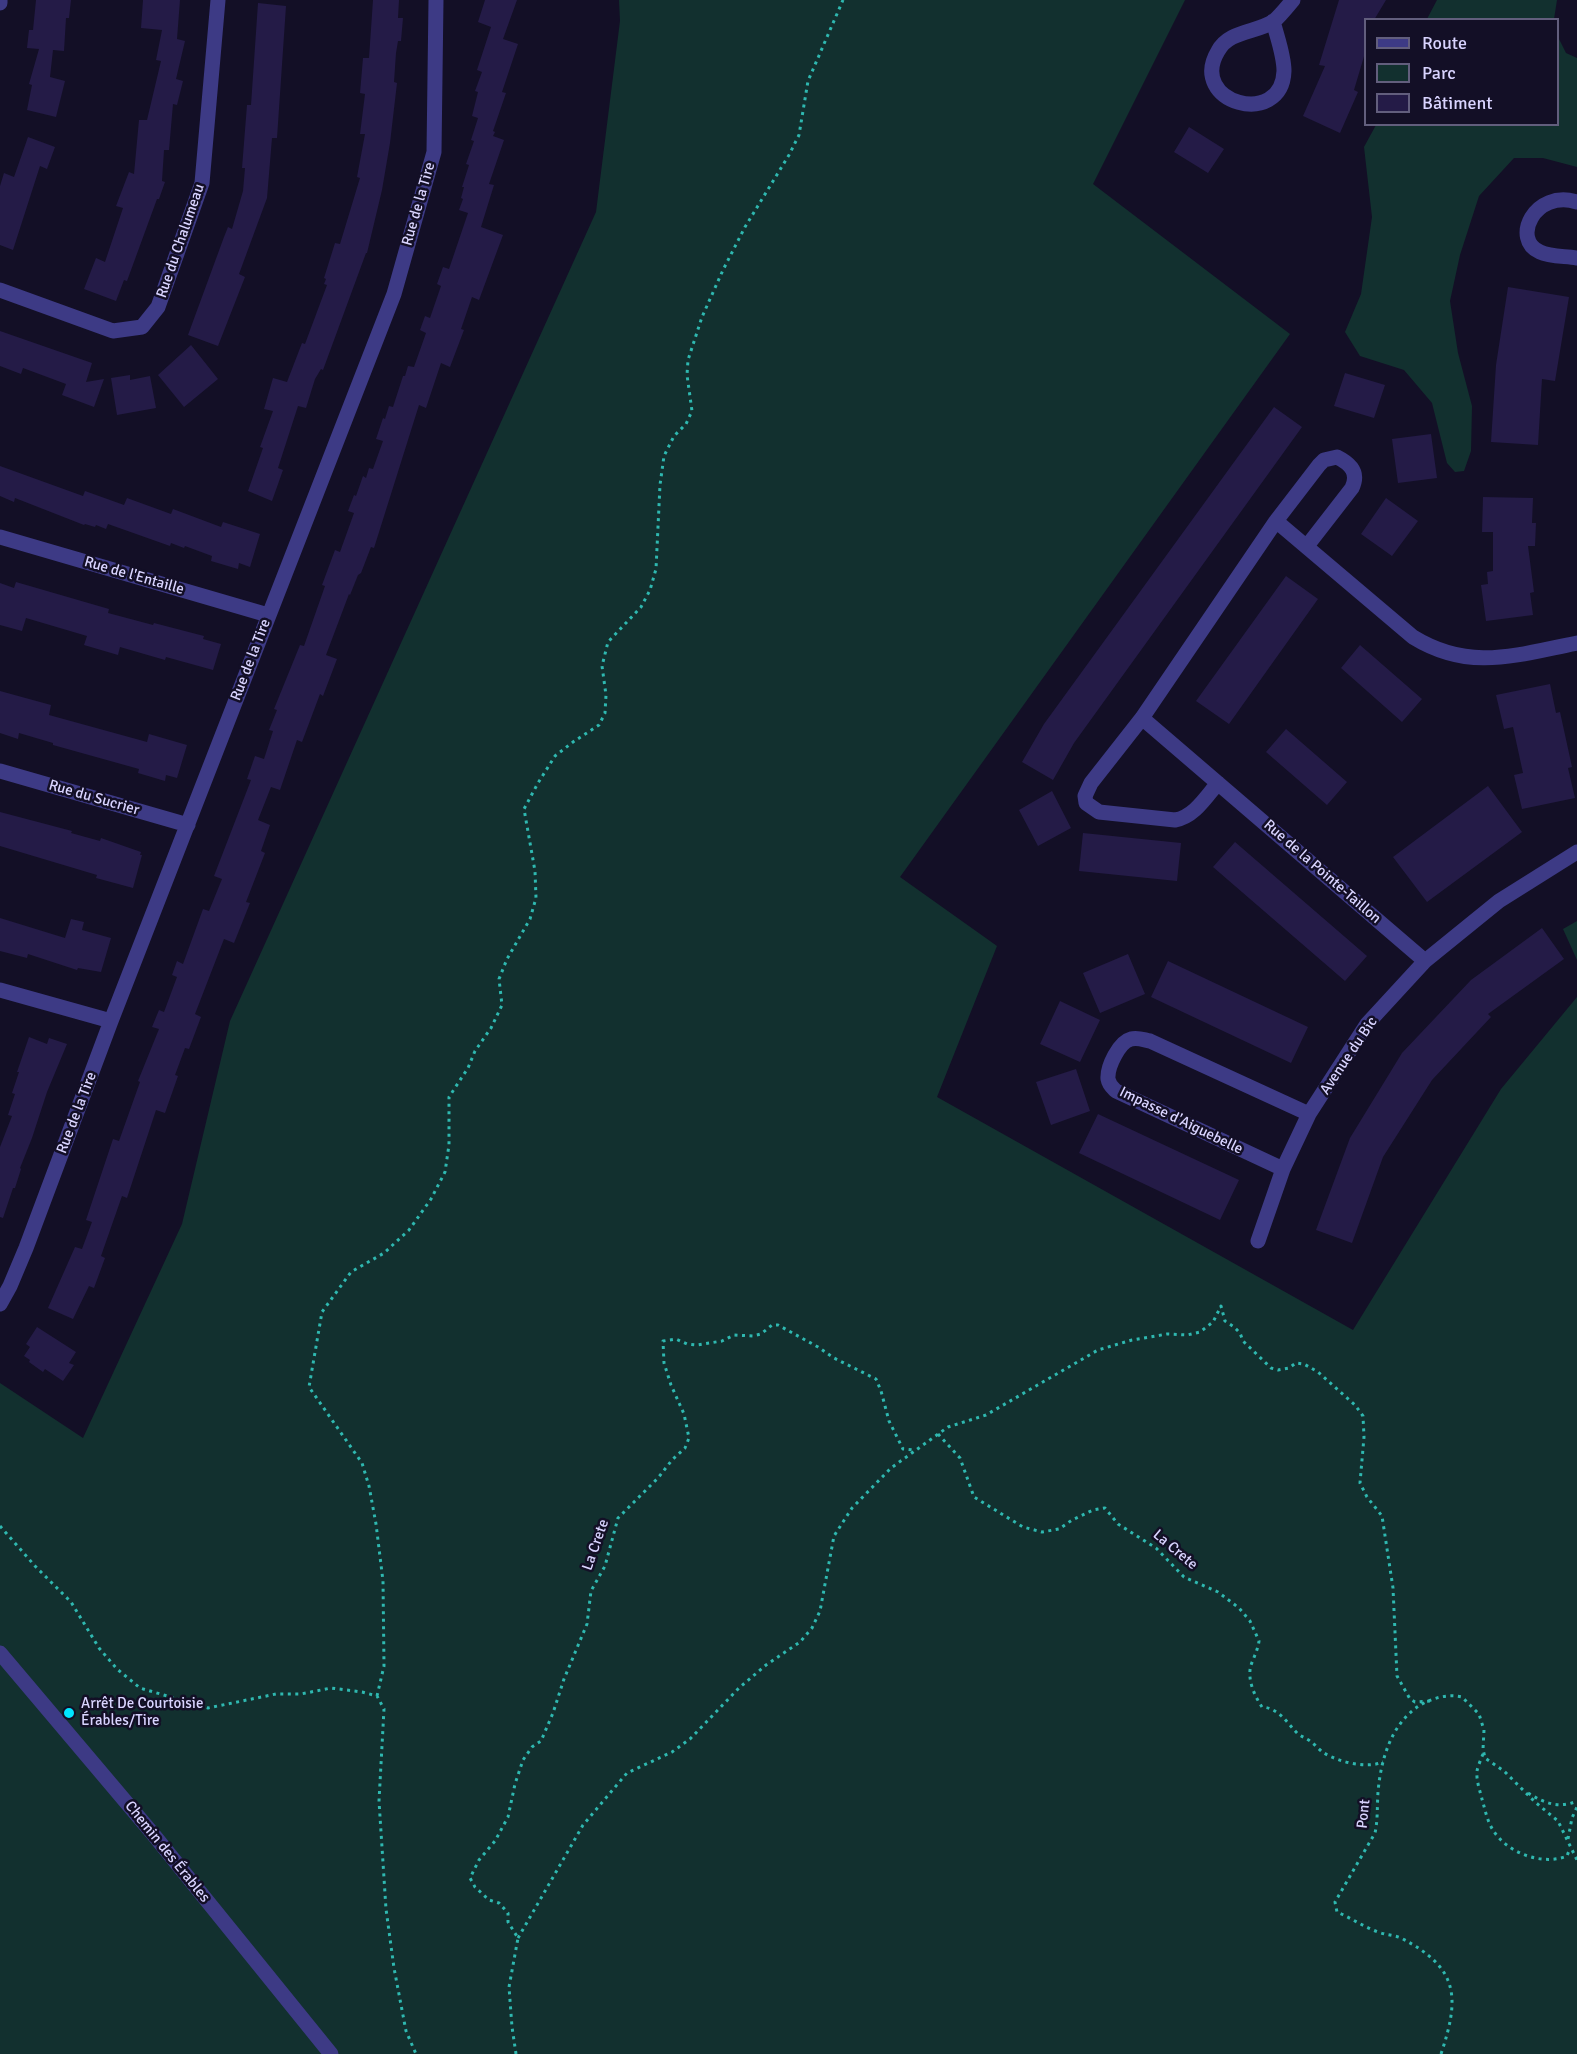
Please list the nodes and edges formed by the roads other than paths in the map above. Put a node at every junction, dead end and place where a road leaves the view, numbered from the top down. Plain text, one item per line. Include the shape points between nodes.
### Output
1 (218, 0) edge
2 (436, 0) edge
3 (1293, 0) edge
4 (1273, 21) junction
5 (1577, 202) edge
6 (1577, 258) edge
7 (0, 290) edge
8 (1276, 521) junction
9 (0, 537) edge
10 (1307, 546) junction
11 (268, 615) junction
12 (1577, 643) edge
13 (1142, 717) junction
14 (0, 771) edge
15 (1218, 783) junction
16 (188, 825) junction
17 (1577, 852) edge
18 (1577, 862) edge
19 (1552, 868) junction
20 (1425, 961) junction
21 (0, 990) edge
22 (111, 1021) junction
23 (1310, 1114) junction
24 (1283, 1169) junction
25 (1258, 1241) dead end
26 (0, 1304) edge
27 (0, 1653) edge
28 (331, 2054) edge

1 - 7 street, Rue du Chalumeau via 202,183 158,307 142,327 113,331
2 - 11 street, Rue de la Tire via 434,152 394,294
3 - 4 street
4 - 4 street via 1227,40 1218,49 1212,71 1220,92 1229,100 1252,105 1264,102 1280,85 1283,61
5 - 6 street via 1548,201 1534,212 1528,229 1532,246 1540,252
8 - 10 street
8 - 10 street via 1324,460 1337,457 1350,465 1356,480 1352,488
8 - 13 street
9 - 11 street, Rue de l'Entaille
10 - 12 street via 1413,637 1450,655 1487,659
11 - 16 street, Rue de la Tire
13 - 15 street, Rue de la Pointe-Taillon
13 - 15 street via 1087,790 1086,803 1091,808 1099,812 1184,819
14 - 16 street, Rue du Sucrier
15 - 20 street, Rue de la Pointe-Taillon
16 - 22 street, Rue de la Tire
17 - 19 street, Avenue du Bic
18 - 19 street, Avenue du Bic
19 - 20 street, Avenue du Bic via 1498,902
20 - 23 street, Avenue du Bic via 1367,1024
21 - 22 street
22 - 26 street, Rue de la Tire via 26,1248
23 - 24 street, Avenue du Bic
23 - 24 street, Impasse d'Aiguebelle via 1150,1041 1132,1038 1124,1042 1116,1055 1108,1077 1116,1091
24 - 25 street, Avenue du Bic
27 - 28 street, Chemin des Érables

